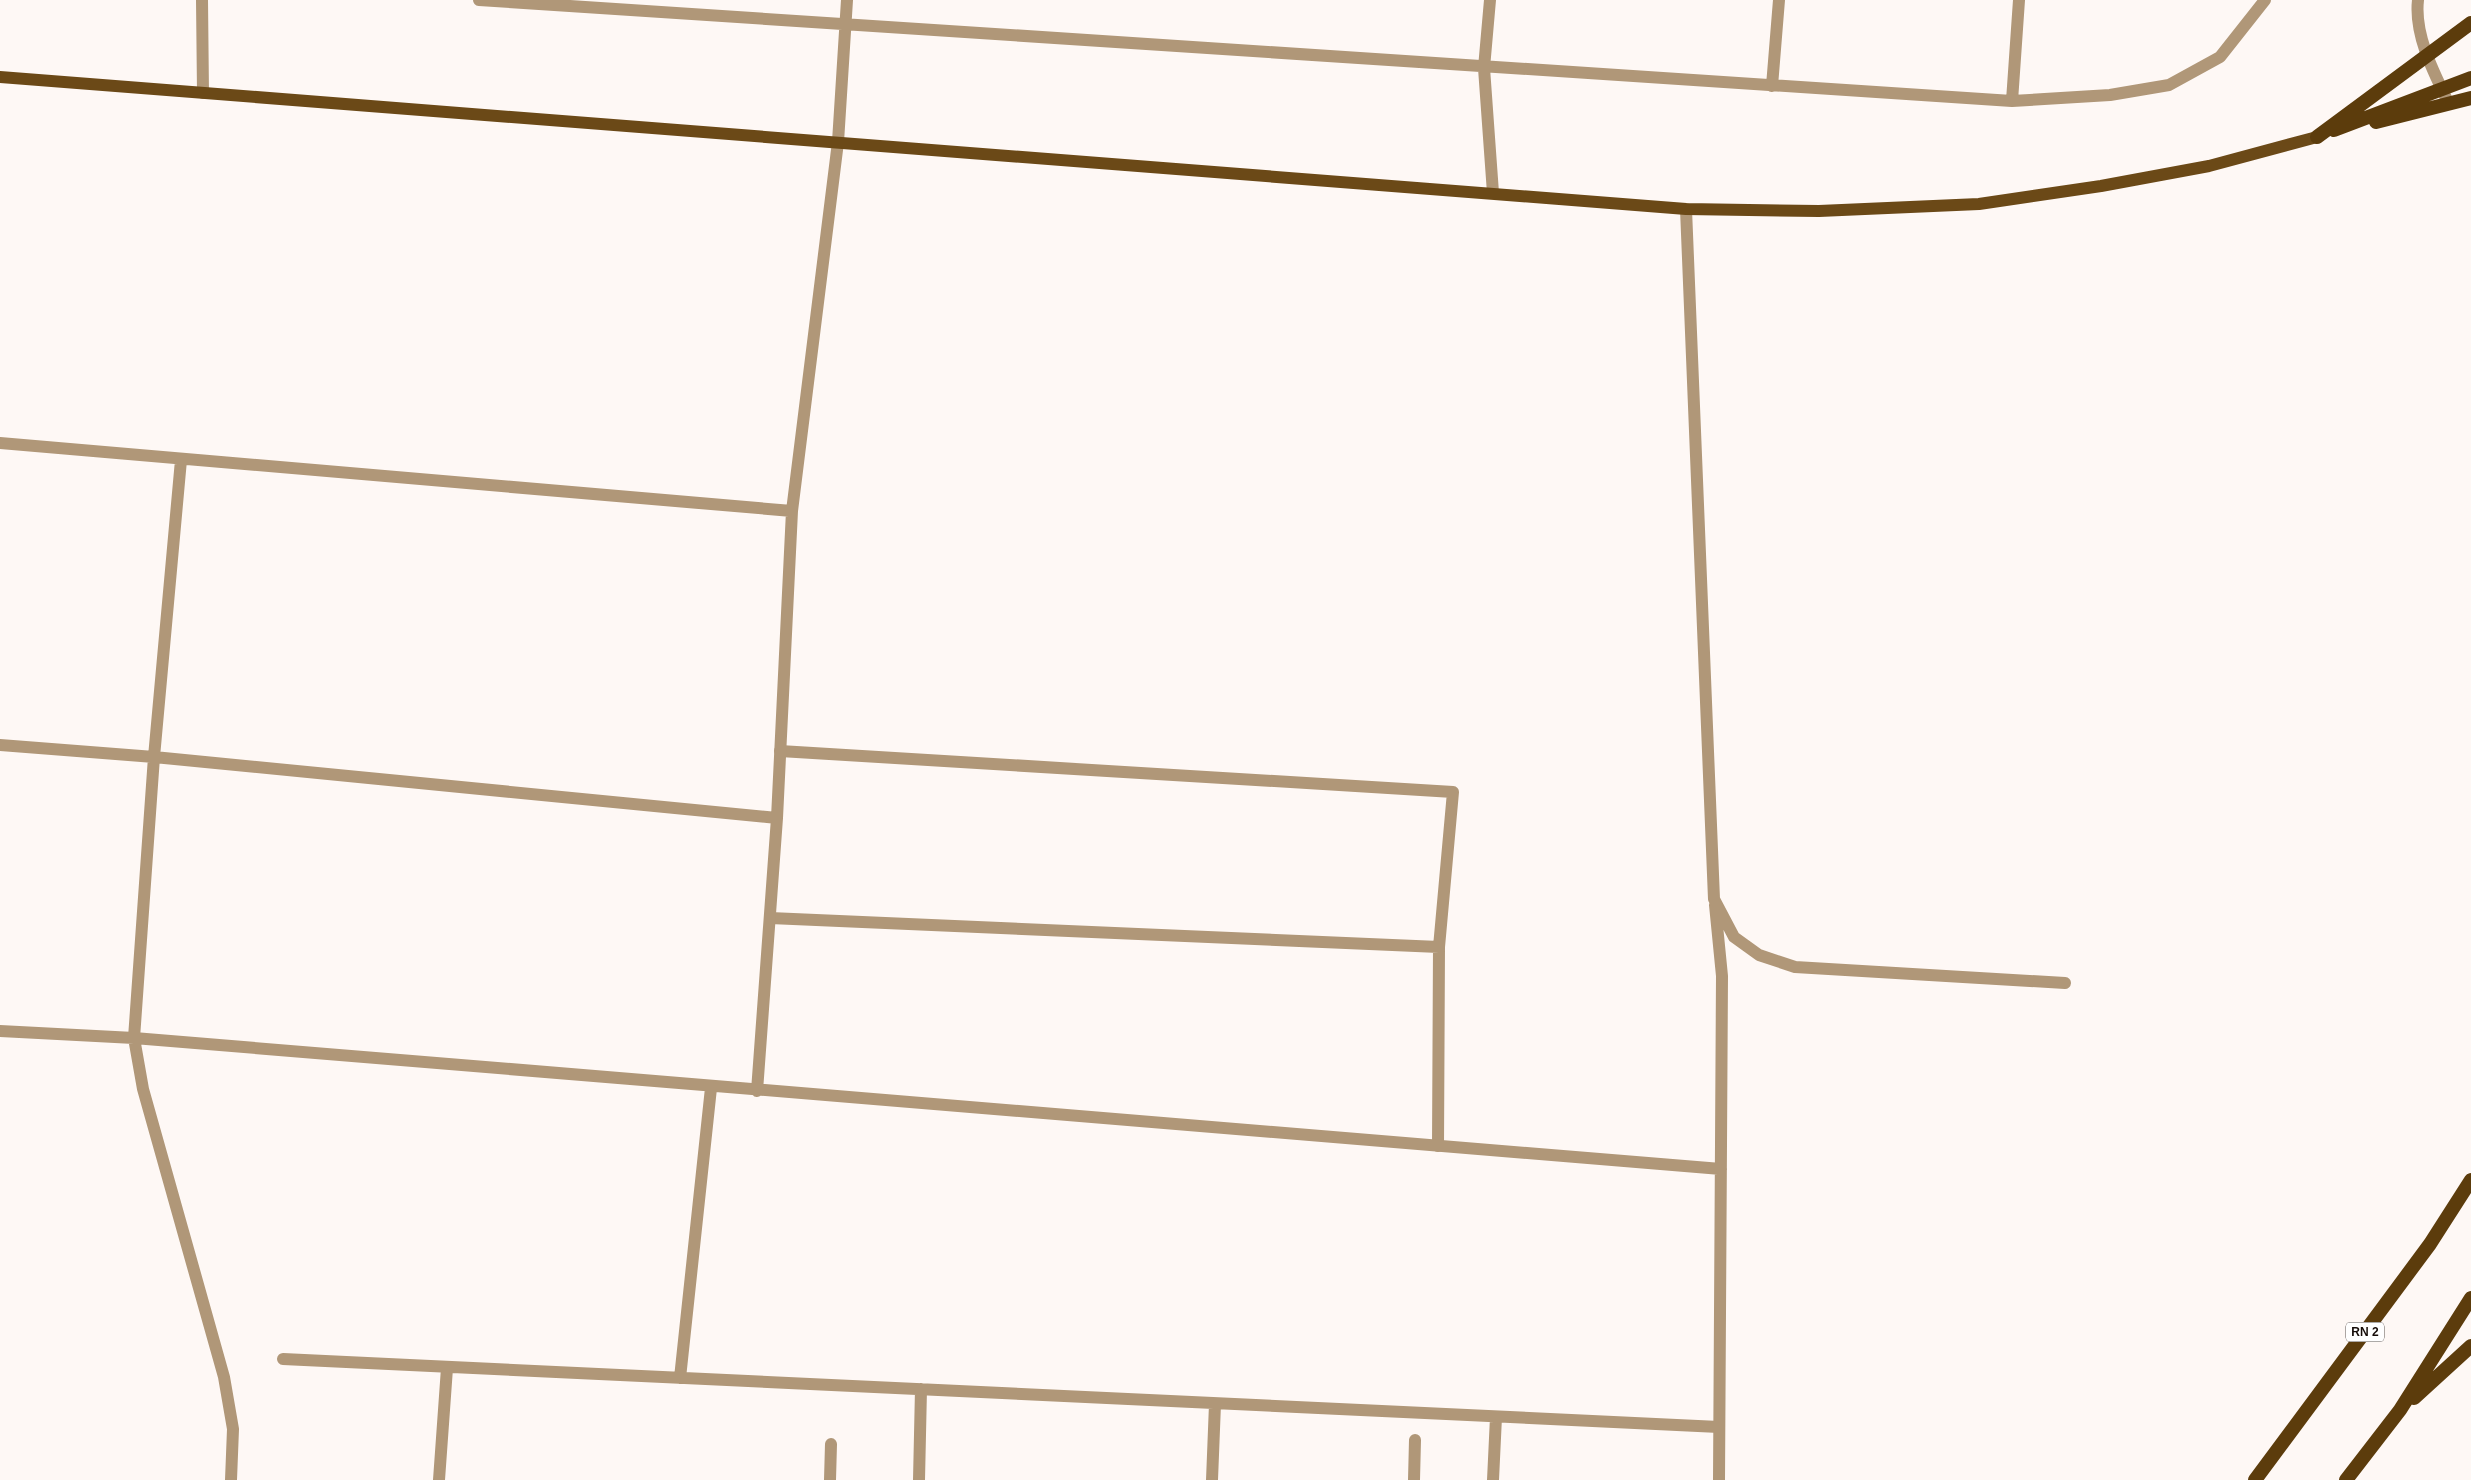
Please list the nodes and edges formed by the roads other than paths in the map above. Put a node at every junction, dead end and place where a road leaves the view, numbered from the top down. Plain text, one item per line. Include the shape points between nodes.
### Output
1 (202, 0) edge
2 (479, 0) edge
3 (847, 0) edge
4 (1490, 0) edge
5 (1779, 0) edge
6 (2019, 0) edge
7 (2265, 0) edge
8 (2418, 0) edge
9 (2471, 24) edge
10 (845, 26) junction
11 (2428, 55) junction
12 (1484, 68) junction
13 (0, 77) edge
14 (2471, 78) edge
15 (1772, 86) junction
16 (2442, 89) junction
17 (203, 93) junction
18 (2471, 98) edge
19 (2012, 101) junction
20 (2449, 104) junction
21 (2317, 137) junction
22 (838, 142) junction
23 (1493, 193) junction
24 (1686, 209) junction
25 (0, 443) edge
26 (181, 460) junction
27 (792, 511) junction
28 (0, 746) edge
29 (780, 751) junction
30 (154, 756) junction
31 (777, 818) junction
32 (1714, 899) junction
33 (770, 918) junction
34 (1439, 947) junction
35 (2065, 983) dead end
36 (0, 1031) edge
37 (134, 1038) junction
38 (711, 1088) junction
39 (757, 1091) junction
40 (1438, 1146) junction
41 (1721, 1169) junction
42 (2471, 1180) edge
43 (2471, 1298) edge
44 (2471, 1346) edge
45 (284, 1359) dead end
46 (447, 1368) junction
47 (680, 1378) junction
48 (921, 1390) junction
49 (1215, 1404) junction
50 (2400, 1410) junction
51 (1496, 1417) junction
52 (1719, 1427) junction
53 (1415, 1440) dead end
54 (831, 1444) dead end
55 (231, 1480) edge
56 (439, 1480) edge
57 (830, 1480) edge
58 (919, 1480) edge
59 (1212, 1480) edge
60 (1414, 1480) edge
61 (1493, 1480) edge
62 (1719, 1480) edge
63 (2255, 1480) edge
64 (2346, 1480) edge

1 - 17 street
2 - 10 street
3 - 10 street
4 - 12 street
5 - 15 street
6 - 19 street
7 - 19 street via 2220,57 2169,85 2110,95
8 - 11 street via 2416,14
9 - 11 highway
10 - 12 street
10 - 22 street
11 - 16 street
11 - 21 highway
12 - 15 street
12 - 23 street
13 - 17 main road
14 - 16 highway
15 - 19 street
16 - 20 street
16 - 21 highway
17 - 22 main road
18 - 20 highway
20 - 21 highway
21 - 24 main road via 2209,166 1979,204 1819,211
22 - 23 main road
22 - 27 street
23 - 24 main road
24 - 32 street
25 - 26 street
26 - 27 street
26 - 30 street
27 - 29 street
28 - 30 street
29 - 31 street
29 - 34 street via 1453,792
30 - 31 street
30 - 37 street
31 - 33 street
32 - 35 street via 1734,937 1759,955 1795,966
32 - 41 street via 1722,976
33 - 34 street
33 - 39 street
34 - 40 street
36 - 37 street
37 - 38 street
37 - 55 street via 143,1089 224,1377 233,1429
38 - 39 street
38 - 47 street
39 - 40 street
40 - 41 street
41 - 52 street
42 - 63 highway, RN 2 via 2430,1244
43 - 50 highway
44 - 50 highway
45 - 46 street
46 - 47 street
46 - 56 street
47 - 48 street
48 - 49 street
48 - 58 street
49 - 51 street
49 - 59 street
50 - 64 highway
51 - 52 street
51 - 61 street
52 - 62 street
53 - 60 street
54 - 57 street

